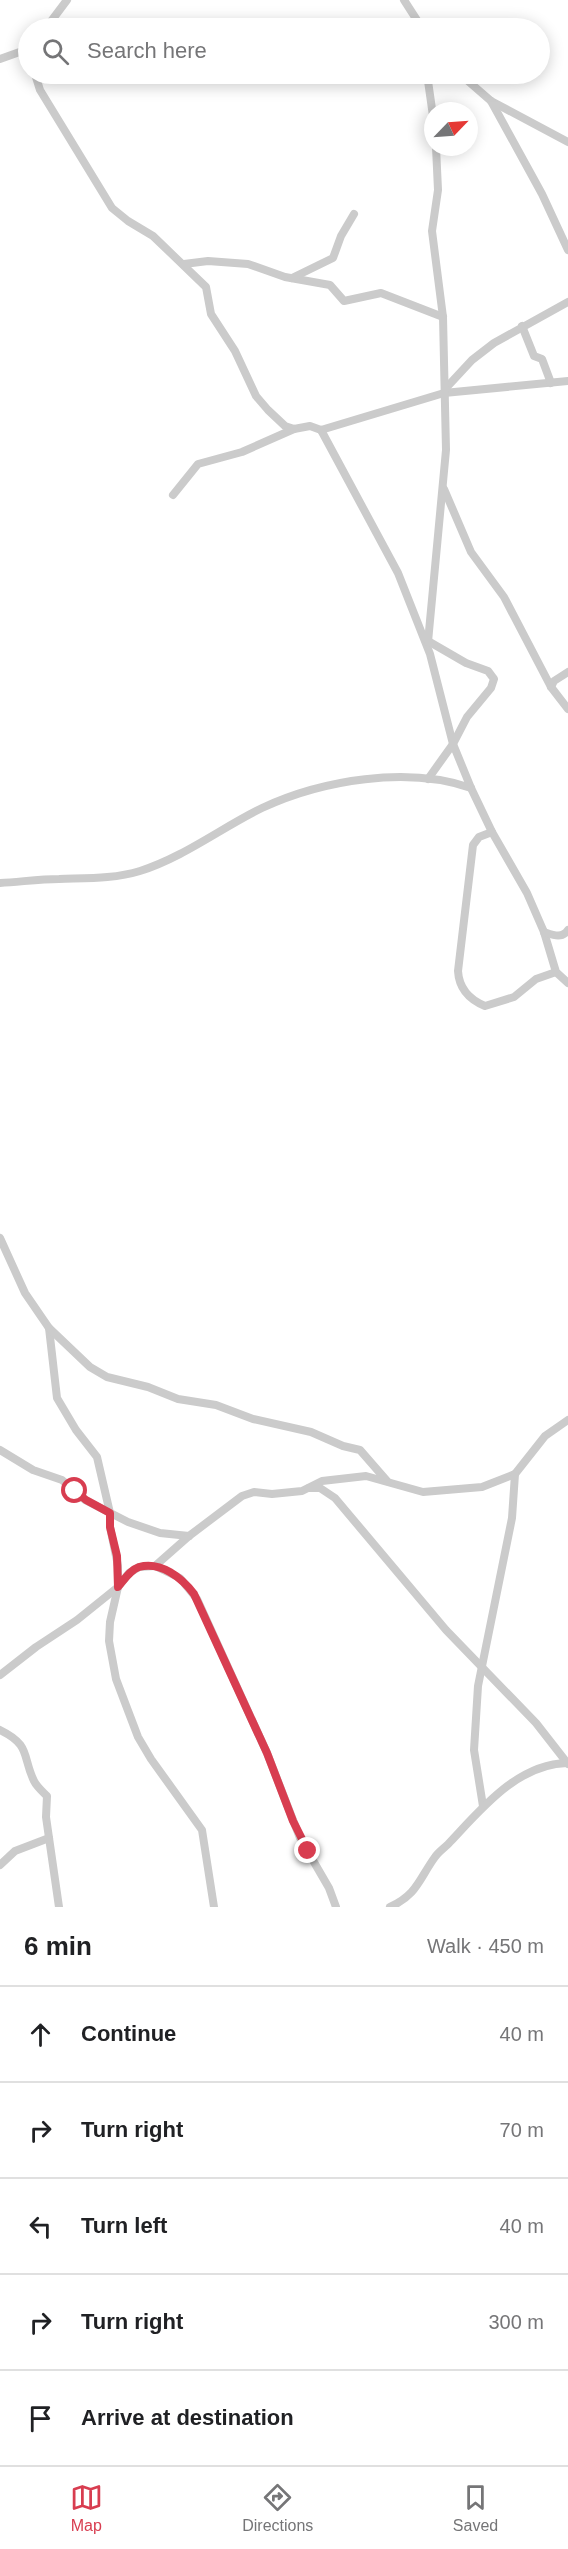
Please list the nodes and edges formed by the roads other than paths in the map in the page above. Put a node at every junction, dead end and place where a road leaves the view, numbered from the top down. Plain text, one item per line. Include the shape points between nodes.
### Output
1 (67, 0) edge
2 (404, 0) edge
3 (54, 18) edge
4 (414, 18) edge
5 (18, 53) edge
6 (0, 59) edge
7 (38, 84) edge
8 (428, 84) edge
9 (471, 84) edge
10 (491, 101) junction
11 (431, 102) edge
12 (568, 142) edge
13 (436, 156) edge
14 (354, 214) dead end
15 (568, 250) edge
16 (184, 264) junction
17 (292, 278) junction
18 (568, 302) edge
19 (443, 318) junction
20 (522, 326) junction
21 (568, 381) edge
22 (551, 382) junction
23 (445, 391) junction
24 (294, 429) junction
25 (321, 430) junction
26 (444, 489) junction
27 (173, 495) dead end
28 (428, 641) junction
29 (430, 654) junction
30 (568, 672) edge
31 (551, 687) junction
32 (568, 709) edge
33 (453, 744) junction
34 (428, 779) junction
35 (471, 788) junction
36 (492, 832) junction
37 (0, 883) edge
38 (568, 930) edge
39 (544, 932) junction
40 (556, 972) junction
41 (568, 983) edge
42 (0, 1238) edge
43 (49, 1328) junction
44 (568, 1420) edge
45 (0, 1450) edge
46 (515, 1474) junction
47 (322, 1481) junction
48 (388, 1481) junction
49 (302, 1491) junction
50 (329, 1492) junction
51 (110, 1513) junction
52 (189, 1536) junction
53 (155, 1566) junction
54 (118, 1587) junction
55 (481, 1666) junction
56 (0, 1675) edge
57 (0, 1730) edge
58 (567, 1763) edge
59 (483, 1806) junction
60 (49, 1838) junction
61 (0, 1865) edge
62 (59, 1907) edge
63 (214, 1907) edge
64 (336, 1907) edge
65 (390, 1907) edge

1 - 3 street
2 - 4 street
5 - 6 street
7 - 16 street via 112,208 153,236
8 - 11 street
9 - 10 street
10 - 12 street
10 - 15 street
13 - 19 street via 438,190 432,231
14 - 17 street via 340,236 333,258
16 - 17 street via 248,264
16 - 24 street via 206,287 212,315 235,351 256,396 279,421
17 - 19 street via 330,285 344,301 387,294
18 - 20 street
19 - 23 street
20 - 22 street via 534,356 542,359
20 - 23 street via 472,360
21 - 22 street
22 - 23 street
23 - 25 street
23 - 26 street
24 - 25 street via 310,426
24 - 27 street via 242,452 198,464
25 - 29 street via 398,573
26 - 28 street
26 - 31 street via 471,552 504,597
28 - 29 street
28 - 33 street via 488,671 494,679
29 - 33 street
30 - 31 street
31 - 32 street
33 - 34 street
33 - 35 street
34 - 35 street
34 - 37 street via 357,779 293,797 264,807 166,862 138,872
35 - 36 street
36 - 39 street
36 - 40 street via 479,837 473,845 458,971 461,987 485,1006 514,997 536,979
38 - 39 street via 558,936
39 - 40 street
40 - 41 street
42 - 43 street via 26,1293
43 - 48 street via 65,1346 102,1374 178,1399 216,1405 247,1418 311,1432 357,1449
43 - 51 street via 57,1398 97,1457
44 - 46 street via 545,1436
45 - 51 street via 33,1470 62,1480
46 - 48 street via 482,1487 444,1491 411,1491
46 - 55 street via 512,1518
47 - 48 street via 366,1476
47 - 49 street
47 - 50 street
49 - 50 street via 313,1487
49 - 52 street via 242,1496
50 - 55 street
51 - 52 street via 160,1533
51 - 54 street
52 - 53 street
53 - 54 street via 139,1567
53 - 64 street via 180,1578 197,1599 267,1753 300,1838
54 - 56 street
54 - 63 street via 110,1622 116,1679 127,1713 147,1752 202,1830
55 - 58 street via 536,1723
55 - 59 street via 474,1750
57 - 60 street via 13,1737 25,1751 34,1781 47,1796
58 - 59 street via 540,1767
59 - 65 street via 436,1855 413,1893
60 - 61 street via 15,1851
60 - 62 street

